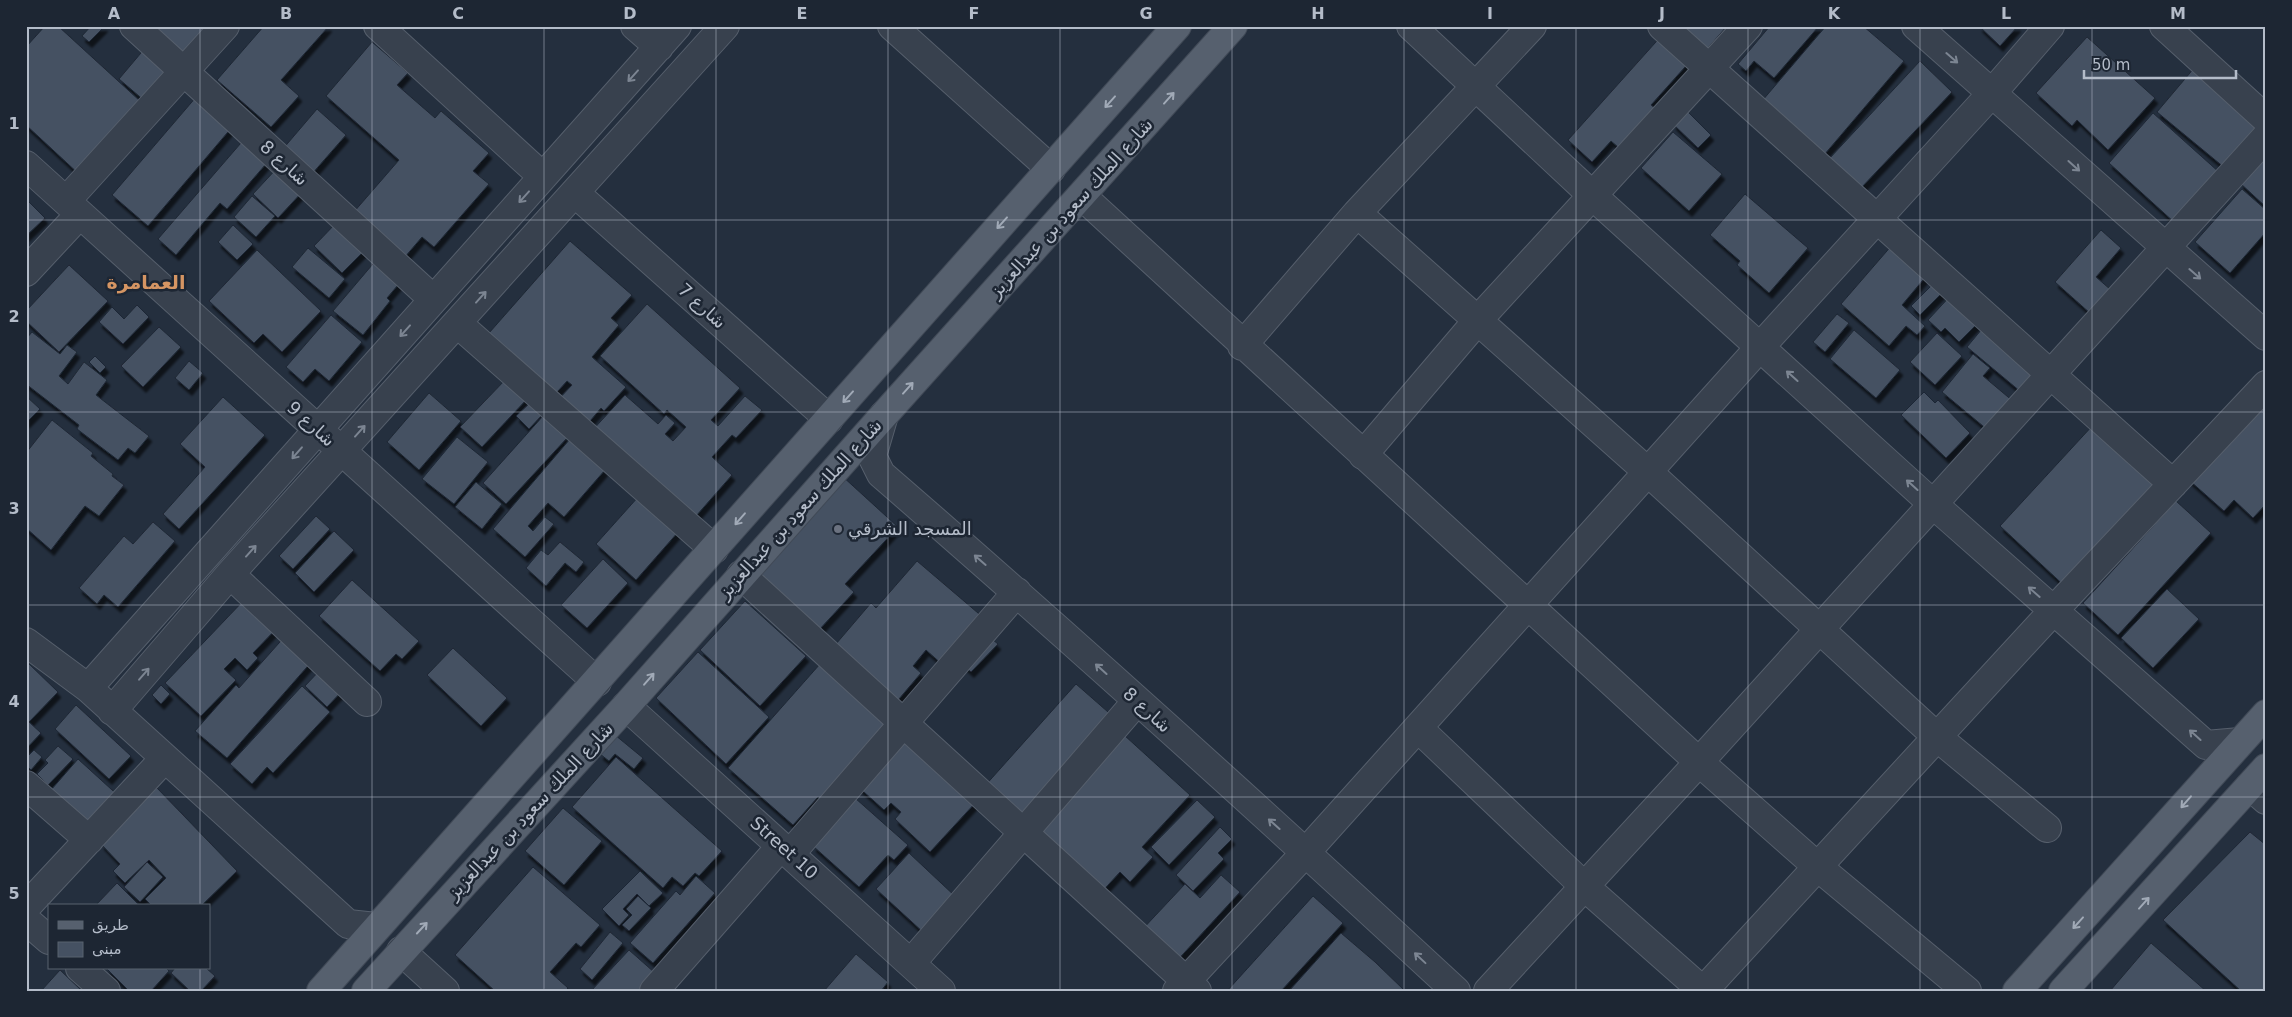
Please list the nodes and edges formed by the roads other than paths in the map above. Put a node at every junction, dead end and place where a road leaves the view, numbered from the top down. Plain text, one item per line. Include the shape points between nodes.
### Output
1 (134, 26) edge
2 (225, 26) edge
3 (378, 26) edge
4 (635, 26) edge
5 (677, 26) edge
6 (725, 26) edge
7 (892, 26) edge
8 (1178, 26) edge
9 (1233, 26) edge
10 (1411, 26) edge
11 (1532, 26) edge
12 (1662, 26) edge
13 (1748, 26) edge
14 (1916, 26) edge
15 (2050, 26) edge
16 (2164, 26) edge
17 (659, 47) junction
18 (1710, 68) junction
19 (184, 71) junction
20 (1476, 87) junction
21 (1992, 93) junction
22 (2266, 119) edge
23 (2266, 137) edge
24 (26, 165) edge
25 (1050, 169) junction
26 (542, 176) junction
27 (575, 192) junction
28 (1082, 196) junction
29 (1593, 196) junction
30 (73, 208) junction
31 (1357, 213) junction
32 (1877, 219) junction
33 (2165, 248) junction
34 (26, 272) edge
35 (433, 299) junction
36 (1477, 321) junction
37 (458, 323) junction
38 (2266, 336) edge
39 (1242, 346) junction
40 (1760, 347) junction
41 (2051, 374) junction
42 (2266, 385) edge
43 (884, 415) junction
44 (828, 419) junction
45 (317, 430) junction
46 (341, 452) junction
47 (1363, 455) junction
48 (1648, 472) junction
49 (2173, 484) junction
50 (1933, 504) junction
51 (714, 549) junction
52 (230, 574) junction
53 (741, 575) junction
54 (1017, 592) junction
55 (1528, 606) junction
56 (2054, 610) junction
57 (1820, 628) junction
58 (26, 642) edge
59 (597, 682) junction
60 (88, 688) junction
61 (1137, 701) junction
62 (367, 702) dead end
63 (626, 706) junction
64 (112, 711) junction
65 (2266, 714) edge
66 (904, 723) junction
67 (1418, 728) junction
68 (1937, 737) junction
69 (2240, 742) junction
70 (164, 759) junction
71 (1699, 762) junction
72 (26, 785) edge
73 (2260, 785) edge
74 (2047, 828) dead end
75 (1024, 832) junction
76 (89, 840) junction
77 (786, 850) junction
78 (1306, 852) junction
79 (1818, 867) junction
80 (1584, 886) junction
81 (26, 907) edge
82 (26, 920) edge
83 (376, 927) junction
84 (48, 939) edge
85 (401, 950) junction
86 (910, 963) junction
87 (82, 970) edge
88 (328, 982) edge
89 (1187, 987) edge
90 (106, 991) edge
91 (306, 991) edge
92 (366, 991) edge
93 (444, 991) edge
94 (654, 991) edge
95 (941, 991) edge
96 (1456, 991) edge
97 (1488, 991) edge
98 (1703, 991) edge
99 (1967, 991) edge
100 (2017, 991) edge
101 (2063, 991) edge

1 - 19 street, شارع 8
2 - 19 street
3 - 26 street
4 - 17 street
5 - 17 street
6 - 27 street
7 - 25 street
8 -> 25 main road, شارع الملك سعود بن عبدالعزيز
28 -> 9 main road, شارع الملك سعود بن عبدالعزيز
10 - 20 street
11 - 20 street
12 - 18 street
13 - 18 street
14 -> 21 street
15 - 21 street
16 - 22 street
17 -> 26 street
18 - 29 street
18 - 32 street
19 - 30 street
19 - 35 street, شارع 8
20 - 29 street
20 - 31 street
21 - 32 street
21 -> 33 street
23 - 33 street
24 - 30 street, شارع 9
25 -> 44 main road, شارع الملك سعود بن عبدالعزيز
26 -> 35 street
37 -> 27 street
27 - 44 street, شارع 7
28 - 39 street
43 -> 28 main road, شارع الملك سعود بن عبدالعزيز
29 - 36 street
29 - 40 street
30 - 34 street
30 - 45 street, شارع 9
31 - 36 street
31 - 39 street
32 - 40 street
32 - 41 street
33 -> 38 street
33 - 41 street
35 -> 45 street
36 - 47 street
36 - 48 street
46 -> 37 street
37 - 51 street
39 - 47 street
40 - 48 street
50 -> 40 street
41 - 49 street
41 - 50 street
42 - 49 street
43 - 53 main road, شارع الملك سعود بن عبدالعزيز
54 -> 43 street, شارع 8 via 881,474 872,456
44 -> 51 main road, شارع الملك سعود بن عبدالعزيز
45 - 46 street, شارع 9
45 -> 60 street
52 -> 46 street
46 - 59 street, شارع 9
47 - 55 street
48 - 55 street
48 - 57 street
49 - 56 street
56 -> 50 street
50 - 57 street
51 - 59 main road, شارع الملك سعود بن عبدالعزيز
52 - 62 street
64 -> 52 street
63 -> 53 main road, شارع الملك سعود بن عبدالعزيز
53 - 66 street
61 -> 54 street, شارع 8
54 - 66 street
55 - 67 street
55 - 71 street
56 - 68 street
69 -> 56 street via 2206,745
57 - 68 street
57 - 71 street
58 - 60 street
59 - 83 main road, شارع الملك سعود بن عبدالعزيز
60 - 64 street
61 - 75 street
78 -> 61 street, شارع 8
63 - 77 street, Street 10
85 -> 63 main road, شارع الملك سعود بن عبدالعزيز
64 - 70 street
65 - 69 main road
66 - 75 street
66 - 77 street
67 - 78 street
67 - 80 street
68 - 74 street
68 - 79 street
69 -> 100 main road
70 - 76 street
70 - 83 street via 348,924
71 - 79 street
71 - 80 street
72 - 76 street
101 -> 73 main road
75 - 86 street
75 - 89 street
76 - 81 street
77 - 86 street, Street 10
77 - 94 street
78 - 89 street
96 -> 78 street, شارع 8
79 - 98 street
79 - 99 street
80 - 97 street
80 - 98 street
82 - 84 street
83 - 88 main road, شارع الملك سعود بن عبدالعزيز
85 - 92 main road, شارع الملك سعود بن عبدالعزيز
85 - 93 street
86 - 95 street, Street 10
87 - 90 street
88 - 91 street

